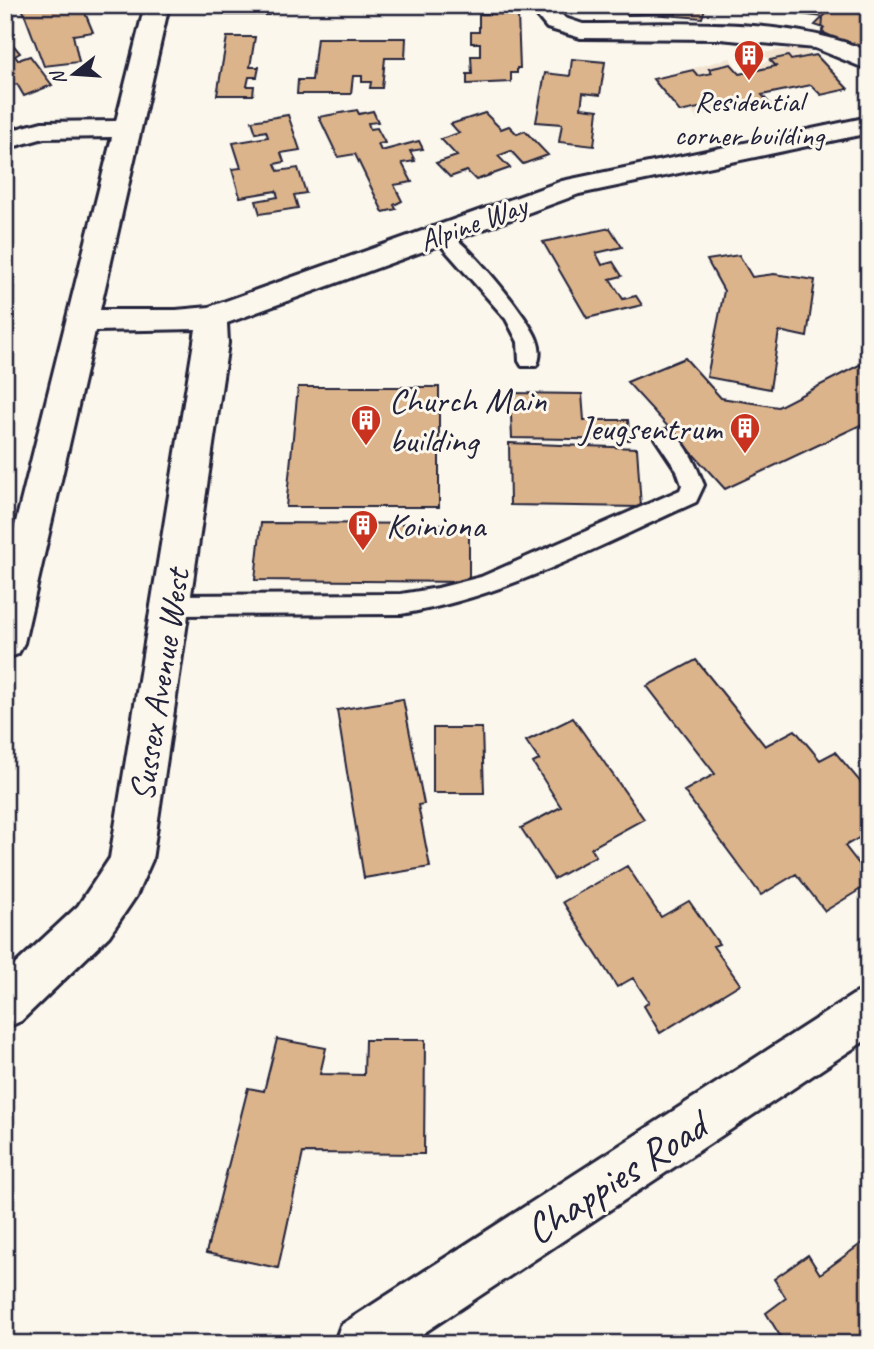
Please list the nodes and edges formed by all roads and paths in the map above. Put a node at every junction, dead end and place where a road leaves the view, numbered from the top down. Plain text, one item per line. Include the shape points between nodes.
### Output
1 (157, 5) edge
2 (540, 5) edge
3 (869, 62) edge
4 (869, 125) edge
5 (127, 129) junction
6 (5, 141) edge
7 (441, 235) junction
8 (212, 317) junction
9 (82, 320) junction
10 (529, 361) dead end
11 (666, 438) dead end
12 (172, 605) junction
13 (5, 643) edge
14 (5, 1005) edge
15 (869, 1011) edge
16 (360, 1344) edge

1 - 5 street
2 - 3 street via 555,23 581,31 774,37 828,43
4 - 7 street, Alpine Way via 589,183
5 - 6 street via 42,130
5 - 9 street
7 - 8 street, Alpine Way
7 - 10 lane via 522,328 529,342
8 - 9 street, Alpine Way
8 - 12 street, Sussex Avenue West via 212,343
9 - 13 street
11 - 12 lane via 687,469 693,485 688,496 486,585 401,604
12 - 14 street, Sussex Avenue West via 135,838 125,875 93,921
15 - 16 street, Chappies Road

